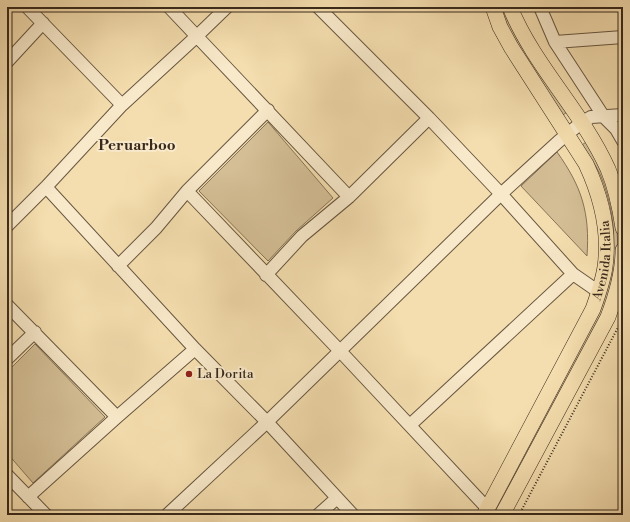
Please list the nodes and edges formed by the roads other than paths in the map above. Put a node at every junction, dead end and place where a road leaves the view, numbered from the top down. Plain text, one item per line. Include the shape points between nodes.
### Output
1 (27, 7) edge
2 (169, 7) edge
3 (227, 7) edge
4 (318, 7) edge
5 (493, 7) edge
6 (510, 7) edge
7 (540, 7) edge
8 (43, 23) junction
9 (197, 36) junction
10 (623, 37) edge
11 (555, 42) junction
12 (7, 62) edge
13 (122, 105) junction
14 (268, 110) junction
15 (623, 115) edge
16 (604, 117) junction
17 (429, 118) junction
18 (581, 123) junction
19 (568, 134) junction
20 (623, 141) edge
21 (46, 188) junction
22 (187, 191) junction
23 (501, 194) junction
24 (349, 197) junction
25 (7, 226) edge
26 (623, 228) edge
27 (623, 250) edge
28 (118, 266) junction
29 (622, 271) edge
30 (573, 274) junction
31 (266, 275) junction
32 (599, 292) junction
33 (7, 305) edge
34 (35, 332) junction
35 (194, 349) junction
36 (340, 351) junction
37 (7, 359) edge
38 (117, 417) junction
39 (267, 422) junction
40 (410, 425) junction
41 (7, 475) edge
42 (28, 497) junction
43 (337, 498) junction
44 (485, 512) edge
45 (46, 515) edge
46 (167, 515) edge
47 (318, 515) edge
48 (353, 515) edge
49 (502, 515) edge

1 - 8 street
2 - 9 street
3 - 9 street
4 - 17 street
5 - 19 main road, Avenida Italia via 511,48
6 - 18 main road, Avenida Italia via 525,39
7 - 11 street
8 - 12 street
8 - 13 street
9 - 13 street
9 - 14 street
10 - 11 street
11 - 16 street
13 - 21 street
14 - 22 street
14 - 24 street
15 - 16 street
16 - 18 street via 591,116
16 - 20 street
17 - 23 street
17 - 24 street
18 - 19 street
18 - 26 main road, Avenida Italia via 610,174
19 - 23 street
19 - 32 main road, Avenida Italia via 589,170 603,213 606,250
21 - 25 street
21 - 28 street
22 - 28 street via 156,228
22 - 31 street
23 - 30 street
23 - 36 street
24 - 31 street via 302,236
27 - 29 main road, Avenida Italia
28 - 35 street
29 - 49 main road, Avenida Italia via 608,317
30 - 32 street
30 - 40 street
31 - 36 street
32 - 44 main road, Avenida Italia via 593,309
33 - 34 street
34 - 37 street
34 - 38 street
35 - 38 street
35 - 39 street
36 - 39 street
36 - 40 street
38 - 42 street
39 - 43 street
39 - 46 street
40 - 44 street
41 - 42 street
42 - 45 street
43 - 47 street
43 - 48 street

